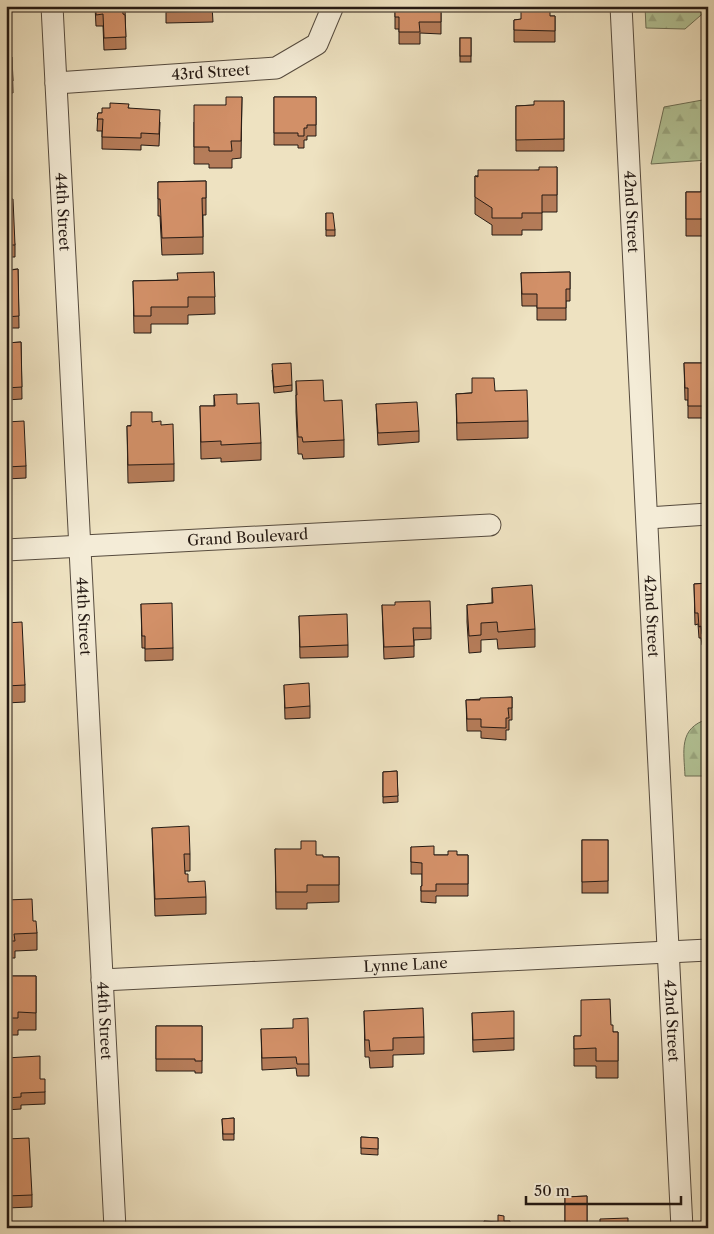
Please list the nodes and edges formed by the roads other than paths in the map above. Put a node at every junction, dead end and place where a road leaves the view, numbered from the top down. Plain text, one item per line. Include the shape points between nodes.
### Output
1 (52, 6) edge
2 (333, 6) edge
3 (621, 6) edge
4 (56, 83) junction
5 (708, 514) edge
6 (648, 518) junction
7 (490, 525) dead end
8 (79, 546) junction
9 (6, 550) edge
10 (708, 950) edge
11 (669, 951) junction
12 (102, 980) junction
13 (114, 1228) edge
14 (682, 1228) edge

1 - 4 street, 44th Street
2 - 4 street, 43rd Street via 317,44 276,68
3 - 6 street, 42nd Street
4 - 8 street, 44th Street
5 - 6 street
6 - 11 street, 42nd Street
7 - 8 street, Grand Boulevard
8 - 9 street, Grand Boulevard
8 - 12 street, 44th Street
10 - 11 street, Lynne Lane
11 - 12 street, Lynne Lane
11 - 14 street, 42nd Street
12 - 13 street, 44th Street

